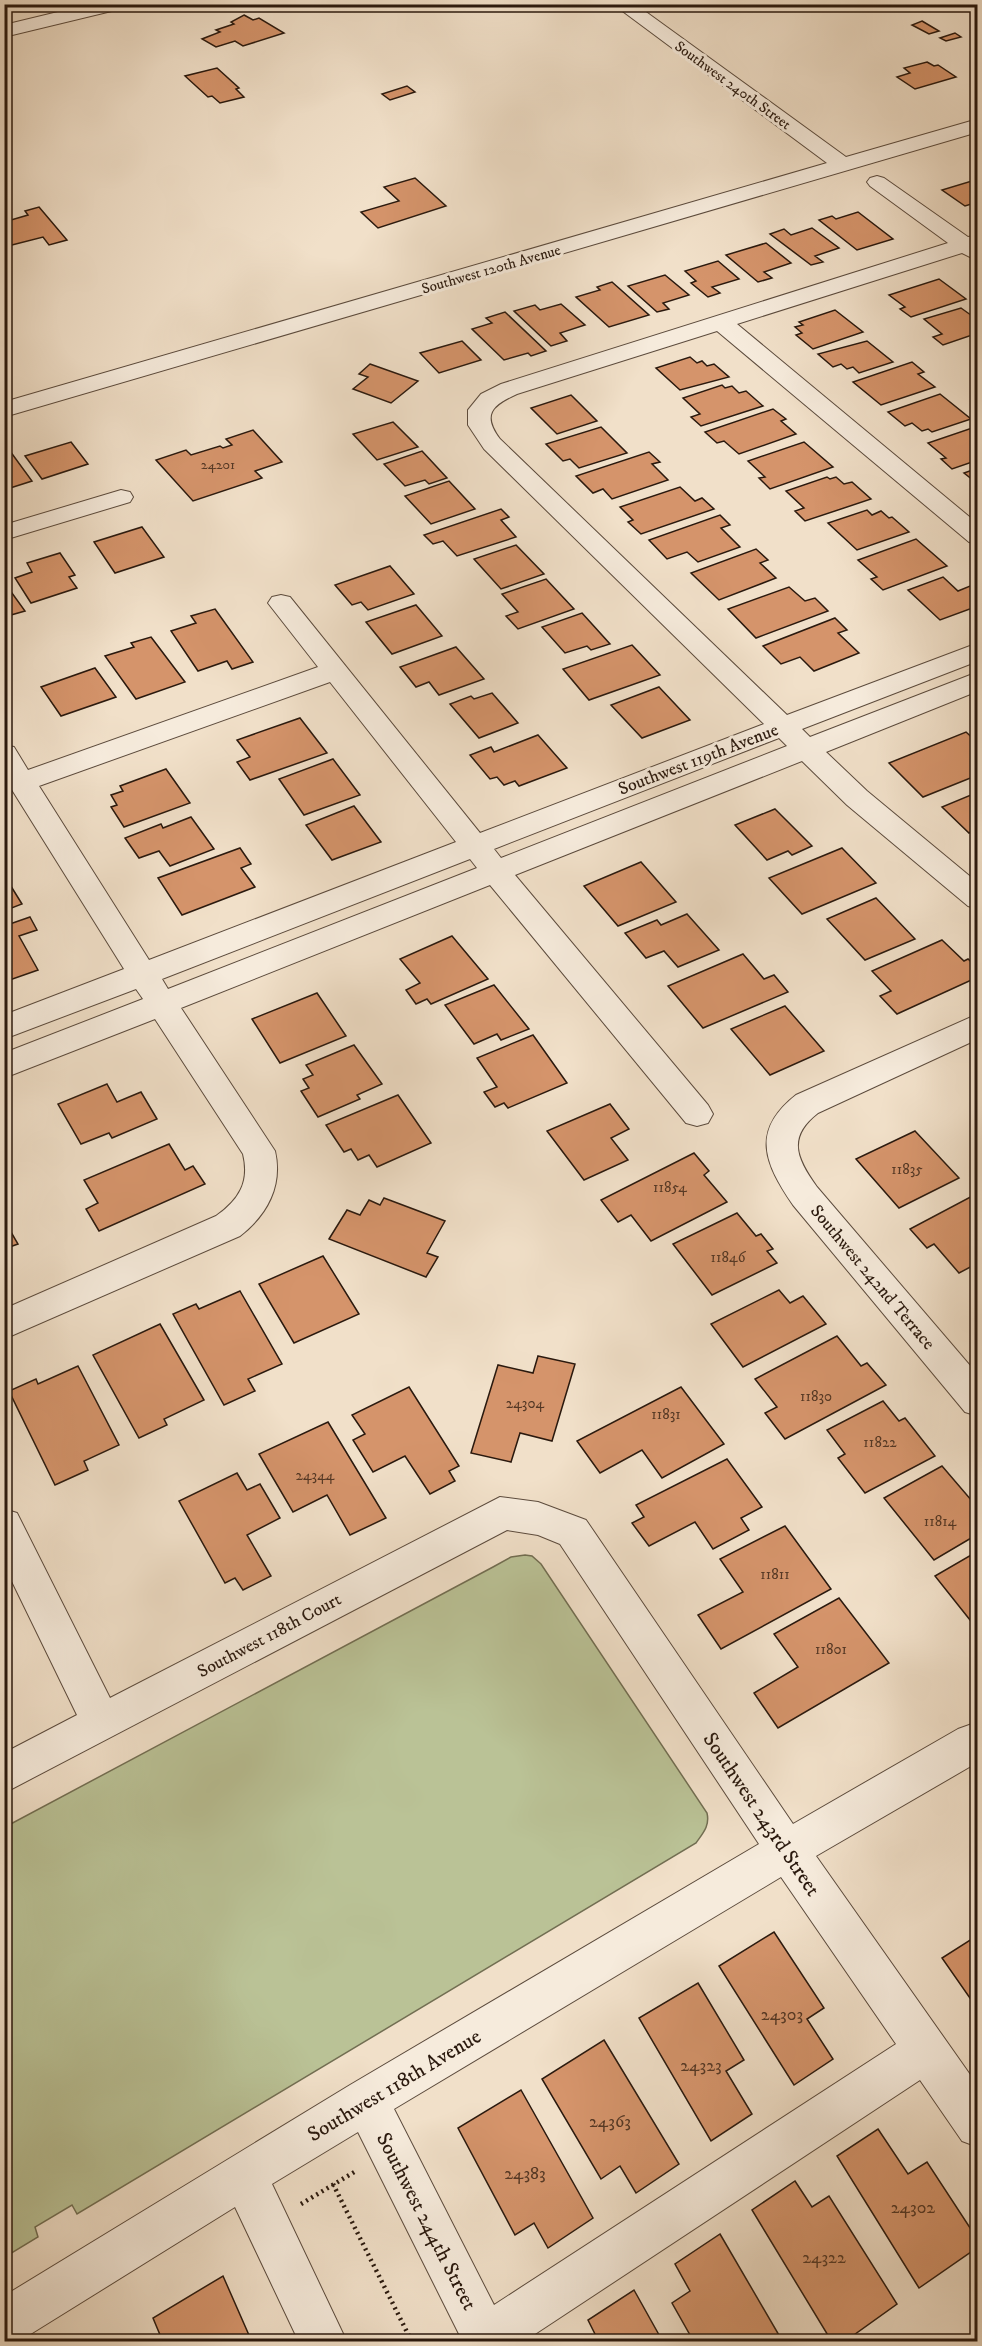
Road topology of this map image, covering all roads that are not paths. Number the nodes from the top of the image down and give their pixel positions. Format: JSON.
{"nodes":[{"id":1,"x":117,"y":4,"type":"edge"},
{"id":2,"x":622,"y":4,"type":"edge"},
{"id":3,"x":4,"y":31,"type":"edge"},
{"id":4,"x":978,"y":125,"type":"edge"},
{"id":5,"x":844,"y":165,"type":"junction"},
{"id":6,"x":877,"y":182,"type":"dead end"},
{"id":7,"x":973,"y":247,"type":"edge"},
{"id":8,"x":722,"y":322,"type":"junction"},
{"id":9,"x":4,"y":410,"type":"edge"},
{"id":10,"x":121,"y":497,"type":"dead end"},
{"id":11,"x":4,"y":533,"type":"edge"},
{"id":12,"x":978,"y":537,"type":"edge"},
{"id":13,"x":281,"y":603,"type":"dead end"},
{"id":14,"x":978,"y":651,"type":"edge"},
{"id":15,"x":335,"y":671,"type":"junction"},
{"id":16,"x":978,"y":681,"type":"edge"},
{"id":17,"x":783,"y":726,"type":"junction"},
{"id":18,"x":807,"y":749,"type":"junction"},
{"id":19,"x":4,"y":754,"type":"edge"},
{"id":20,"x":22,"y":782,"type":"junction"},
{"id":21,"x":475,"y":846,"type":"junction"},
{"id":22,"x":496,"y":872,"type":"junction"},
{"id":23,"x":978,"y":899,"type":"edge"},
{"id":24,"x":143,"y":975,"type":"junction"},
{"id":25,"x":161,"y":1004,"type":"junction"},
{"id":26,"x":978,"y":1025,"type":"edge"},
{"id":27,"x":4,"y":1028,"type":"edge"},
{"id":28,"x":4,"y":1066,"type":"edge"},
{"id":29,"x":698,"y":1114,"type":"dead end"},
{"id":30,"x":4,"y":1325,"type":"edge"},
{"id":31,"x":978,"y":1401,"type":"edge"},
{"id":32,"x":537,"y":1519,"type":"joint"},
{"id":33,"x":4,"y":1525,"type":"edge"},
{"id":34,"x":102,"y":1723,"type":"junction"},
{"id":35,"x":972,"y":1743,"type":"dead end"},
{"id":36,"x":4,"y":1774,"type":"edge"},
{"id":37,"x":786,"y":1850,"type":"junction"},
{"id":38,"x":926,"y":2050,"type":"junction"},
{"id":39,"x":366,"y":2101,"type":"junction"},
{"id":40,"x":978,"y":2125,"type":"edge"},
{"id":41,"x":244,"y":2176,"type":"junction"},
{"id":42,"x":4,"y":2323,"type":"edge"},
{"id":43,"x":487,"y":2340,"type":"edge"},
{"id":44,"x":324,"y":2342,"type":"edge"}],
"edges":[{"from":1,"to":3,"type":"street"},
{"from":2,"to":5,"type":"street","name":"Southwest 240th Street"},
{"from":4,"to":5,"type":"street","name":"Southwest 120th Avenue"},
{"from":5,"to":9,"type":"street","name":"Southwest 120th Avenue"},
{"from":6,"to":7,"type":"street"},
{"from":7,"to":8,"type":"street"},
{"from":8,"to":12,"type":"street"},
{"from":8,"to":17,"type":"street"},
{"from":10,"to":11,"type":"street"},
{"from":13,"to":15,"type":"street"},
{"from":14,"to":17,"type":"street","name":"Southwest 119th Avenue"},
{"from":15,"to":20,"type":"street"},
{"from":15,"to":21,"type":"street"},
{"from":16,"to":18,"type":"street"},
{"from":17,"to":18,"type":"street"},
{"from":17,"to":21,"type":"street","name":"Southwest 119th Avenue"},
{"from":18,"to":22,"type":"street"},
{"from":18,"to":23,"type":"street"},
{"from":19,"to":20,"type":"street"},
{"from":20,"to":24,"type":"street"},
{"from":21,"to":22,"type":"street"},
{"from":21,"to":24,"type":"street","name":"Southwest 119th Avenue"},
{"from":22,"to":25,"type":"street"},
{"from":22,"to":29,"type":"street"},
{"from":24,"to":25,"type":"street"},
{"from":24,"to":27,"type":"street","name":"Southwest 119th Avenue"},
{"from":25,"to":28,"type":"street"},
{"from":25,"to":30,"type":"street"},
{"from":26,"to":31,"type":"street","name":"Southwest 242nd Terrace"},
{"from":32,"to":34,"type":"street","name":"Southwest 118th Court"},
{"from":32,"to":37,"type":"street","name":"Southwest 243rd Street"},
{"from":33,"to":34,"type":"street"},
{"from":34,"to":36,"type":"street","name":"Southwest 118th Court"},
{"from":35,"to":37,"type":"street","name":"Southwest 118th Avenue"},
{"from":37,"to":38,"type":"street","name":"Southwest 243rd Street"},
{"from":37,"to":39,"type":"street","name":"Southwest 118th Avenue"},
{"from":38,"to":40,"type":"street","name":"Southwest 243rd Street"},
{"from":38,"to":43,"type":"street"},
{"from":39,"to":41,"type":"street","name":"Southwest 118th Avenue"},
{"from":39,"to":43,"type":"street","name":"Southwest 244th Street"},
{"from":41,"to":42,"type":"street","name":"Southwest 118th Avenue"},
{"from":41,"to":44,"type":"street"}]}
